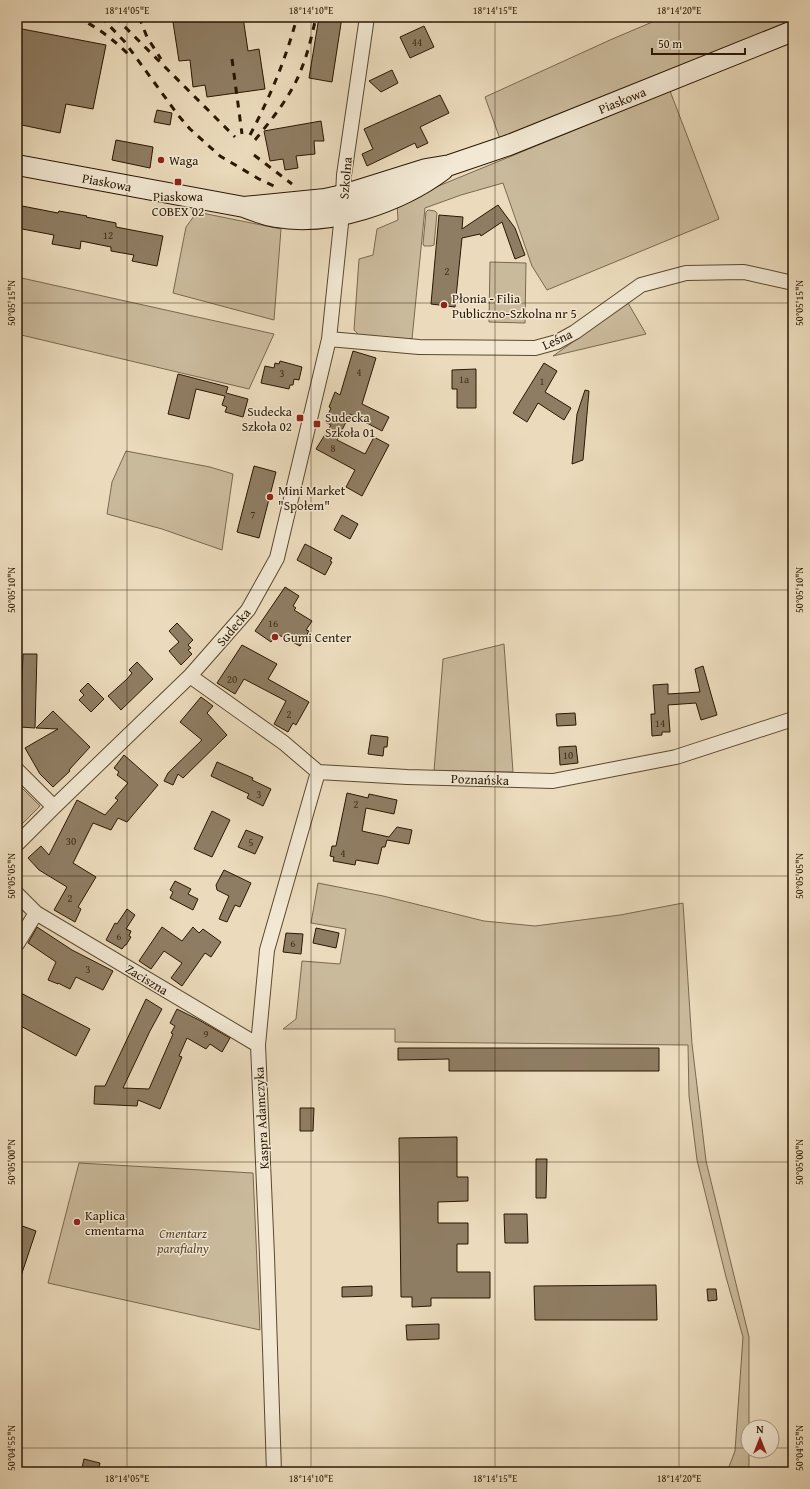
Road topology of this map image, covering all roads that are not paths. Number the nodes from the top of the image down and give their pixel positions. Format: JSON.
{"nodes":[{"id":1,"x":367,"y":17,"type":"edge"},
{"id":2,"x":793,"y":31,"type":"edge"},
{"id":3,"x":17,"y":165,"type":"edge"},
{"id":4,"x":342,"y":205,"type":"junction"},
{"id":5,"x":793,"y":283,"type":"edge"},
{"id":6,"x":329,"y":339,"type":"junction"},
{"id":7,"x":190,"y":676,"type":"junction"},
{"id":8,"x":793,"y":718,"type":"edge"},
{"id":9,"x":17,"y":770,"type":"edge"},
{"id":10,"x":318,"y":772,"type":"junction"},
{"id":11,"x":54,"y":807,"type":"junction"},
{"id":12,"x":17,"y":844,"type":"edge"},
{"id":13,"x":17,"y":894,"type":"edge"},
{"id":14,"x":36,"y":913,"type":"junction"},
{"id":15,"x":17,"y":944,"type":"edge"},
{"id":16,"x":258,"y":1045,"type":"junction"},
{"id":17,"x":274,"y":1472,"type":"edge"}],
"edges":[{"from":1,"to":4,"type":"street","name":"Szkolna"},
{"from":2,"to":4,"type":"main road","name":"Piaskowa"},
{"from":3,"to":4,"type":"main road","name":"Piaskowa"},
{"from":4,"to":6,"type":"street","name":"Szkolna"},
{"from":5,"to":6,"type":"street","name":"Leśna"},
{"from":6,"to":7,"type":"street","name":"Sudecka"},
{"from":7,"to":10,"type":"street"},
{"from":7,"to":11,"type":"street","name":"Sudecka"},
{"from":8,"to":10,"type":"street","name":"Poznańska"},
{"from":9,"to":11,"type":"street"},
{"from":10,"to":16,"type":"street","name":"Kaspra Adamczyka"},
{"from":11,"to":12,"type":"street","name":"Sudecka"},
{"from":13,"to":14,"type":"street","name":"Zaciszna"},
{"from":14,"to":15,"type":"street"},
{"from":14,"to":16,"type":"street","name":"Zaciszna"},
{"from":16,"to":17,"type":"street","name":"Kaspra Adamczyka"}]}
